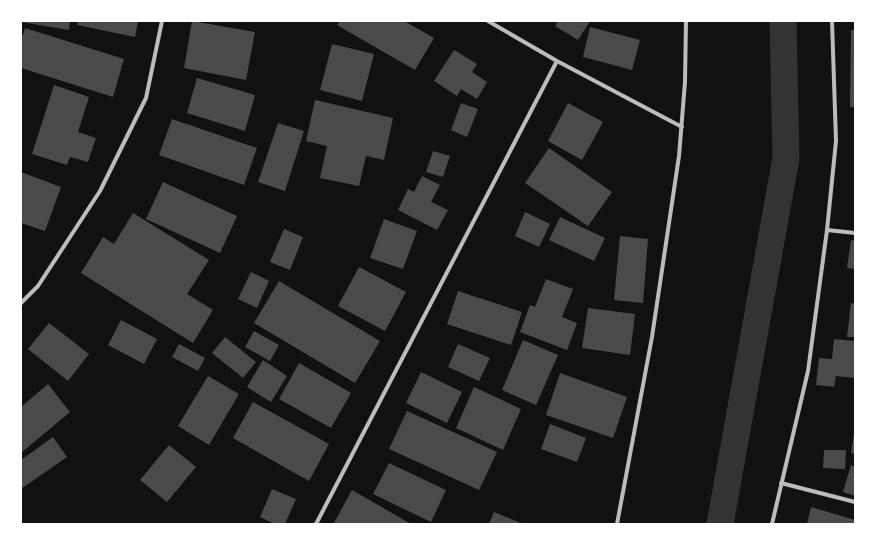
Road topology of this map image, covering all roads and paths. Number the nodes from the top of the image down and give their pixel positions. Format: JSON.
{"nodes":[{"id":1,"x":162,"y":21,"type":"edge"},
{"id":2,"x":488,"y":21,"type":"edge"},
{"id":3,"x":686,"y":21,"type":"edge"},
{"id":4,"x":832,"y":21,"type":"edge"},
{"id":5,"x":557,"y":61,"type":"junction"},
{"id":6,"x":682,"y":127,"type":"junction"},
{"id":7,"x":827,"y":230,"type":"junction"},
{"id":8,"x":855,"y":233,"type":"edge"},
{"id":9,"x":21,"y":304,"type":"edge"},
{"id":10,"x":781,"y":483,"type":"junction"},
{"id":11,"x":855,"y":502,"type":"edge"},
{"id":12,"x":316,"y":524,"type":"edge"},
{"id":13,"x":617,"y":524,"type":"edge"},
{"id":14,"x":772,"y":524,"type":"edge"}],
"edges":[{"from":1,"to":9,"type":"street"},
{"from":2,"to":5,"type":"street"},
{"from":3,"to":6,"type":"street"},
{"from":4,"to":7,"type":"street"},
{"from":5,"to":6,"type":"street"},
{"from":5,"to":12,"type":"street"},
{"from":6,"to":13,"type":"street"},
{"from":7,"to":8,"type":"street"},
{"from":7,"to":10,"type":"street"},
{"from":10,"to":11,"type":"street"},
{"from":10,"to":14,"type":"street"}]}
